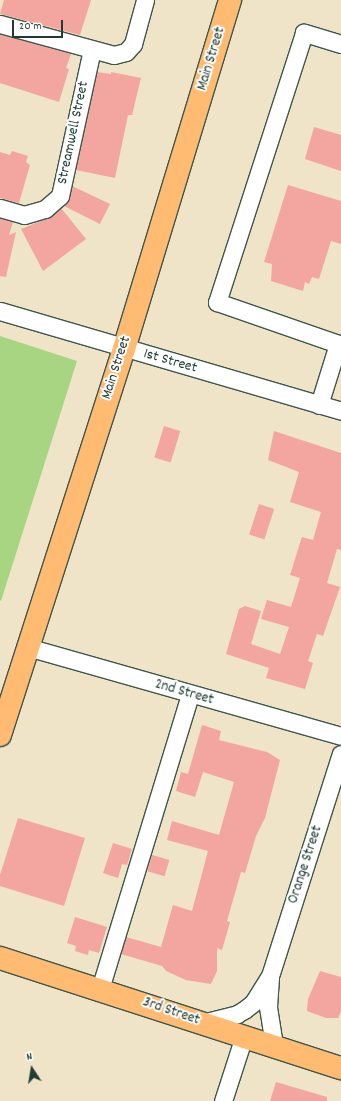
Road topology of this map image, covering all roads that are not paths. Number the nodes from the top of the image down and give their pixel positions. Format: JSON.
{"nodes":[{"id":1,"x":145,"y":0,"type":"edge"},
{"id":2,"x":230,"y":0,"type":"edge"},
{"id":3,"x":0,"y":24,"type":"edge"},
{"id":4,"x":341,"y":44,"type":"edge"},
{"id":5,"x":92,"y":49,"type":"junction"},
{"id":6,"x":0,"y":208,"type":"edge"},
{"id":7,"x":0,"y":311,"type":"edge"},
{"id":8,"x":340,"y":344,"type":"edge"},
{"id":9,"x":124,"y":349,"type":"junction"},
{"id":10,"x":319,"y":405,"type":"junction"},
{"id":11,"x":341,"y":411,"type":"edge"},
{"id":12,"x":27,"y":647,"type":"junction"},
{"id":13,"x":190,"y":695,"type":"junction"},
{"id":14,"x":0,"y":735,"type":"edge"},
{"id":15,"x":341,"y":736,"type":"edge"},
{"id":16,"x":341,"y":754,"type":"edge"},
{"id":17,"x":0,"y":958,"type":"edge"},
{"id":18,"x":270,"y":976,"type":"junction"},
{"id":19,"x":100,"y":989,"type":"junction"},
{"id":20,"x":202,"y":1023,"type":"junction"},
{"id":21,"x":244,"y":1036,"type":"junction"},
{"id":22,"x":274,"y":1046,"type":"junction"},
{"id":23,"x":341,"y":1068,"type":"edge"},
{"id":24,"x":223,"y":1101,"type":"edge"}],
"edges":[{"from":1,"to":5,"type":"street"},
{"from":2,"to":9,"type":"main road","name":"Main Street"},
{"from":3,"to":5,"type":"street"},
{"from":4,"to":8,"type":"street"},
{"from":5,"to":6,"type":"street","name":"Streamwell Street"},
{"from":7,"to":9,"type":"street","name":"1st Street"},
{"from":8,"to":10,"type":"street"},
{"from":9,"to":10,"type":"street","name":"1st Street"},
{"from":9,"to":12,"type":"main road","name":"Main Street"},
{"from":10,"to":11,"type":"street","name":"1st Street"},
{"from":12,"to":13,"type":"street","name":"2nd Street"},
{"from":12,"to":14,"type":"main road","name":"Main Street"},
{"from":13,"to":15,"type":"street","name":"2nd Street"},
{"from":13,"to":19,"type":"street"},
{"from":16,"to":18,"type":"street","name":"Orange Street"},
{"from":17,"to":19,"type":"main road","name":"3rd Street"},
{"from":18,"to":20,"type":"street","name":"Orange Street"},
{"from":18,"to":22,"type":"street","name":"Orange Street"},
{"from":19,"to":20,"type":"main road","name":"3rd Street"},
{"from":20,"to":21,"type":"main road","name":"3rd Street"},
{"from":21,"to":22,"type":"main road","name":"3rd Street"},
{"from":21,"to":24,"type":"street"},
{"from":22,"to":23,"type":"main road","name":"3rd Street"}]}
